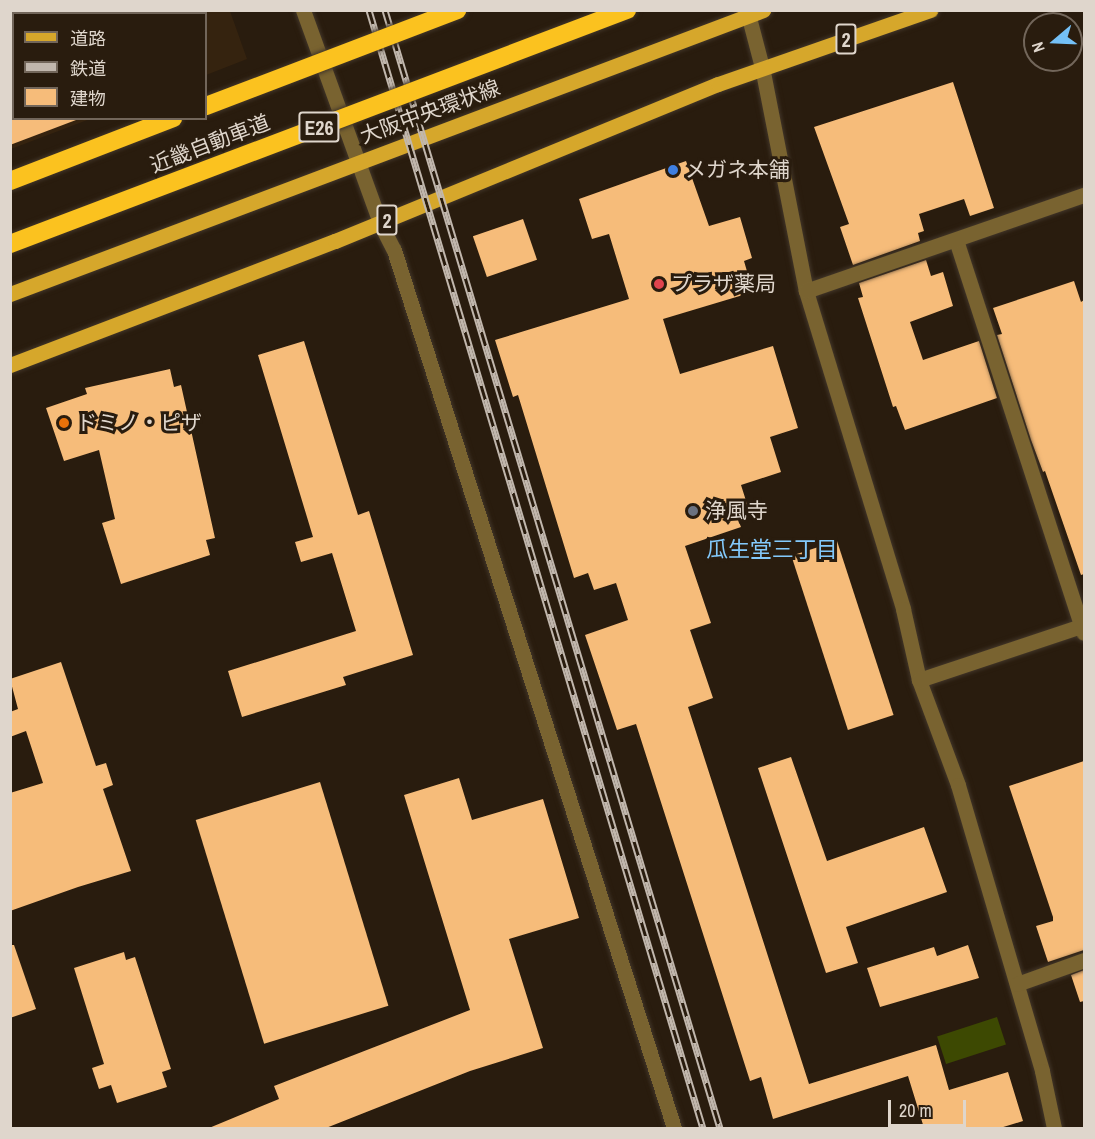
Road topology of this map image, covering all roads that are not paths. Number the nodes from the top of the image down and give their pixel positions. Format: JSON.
{"nodes":[{"id":1,"x":303,"y":10,"type":"edge"},
{"id":2,"x":457,"y":10,"type":"edge"},
{"id":3,"x":627,"y":10,"type":"edge"},
{"id":4,"x":763,"y":10,"type":"edge"},
{"id":5,"x":930,"y":10,"type":"edge"},
{"id":6,"x":748,"y":13,"type":"edge"},
{"id":7,"x":762,"y":67,"type":"junction"},
{"id":8,"x":207,"y":106,"type":"edge"},
{"id":9,"x":168,"y":120,"type":"edge"},
{"id":10,"x":358,"y":161,"type":"junction"},
{"id":11,"x":10,"y":180,"type":"edge"},
{"id":12,"x":1084,"y":195,"type":"edge"},
{"id":13,"x":380,"y":223,"type":"junction"},
{"id":14,"x":956,"y":240,"type":"junction"},
{"id":15,"x":10,"y":244,"type":"edge"},
{"id":16,"x":806,"y":291,"type":"junction"},
{"id":17,"x":10,"y":294,"type":"edge"},
{"id":18,"x":10,"y":365,"type":"edge"},
{"id":19,"x":1084,"y":628,"type":"edge"},
{"id":20,"x":919,"y":680,"type":"junction"},
{"id":21,"x":1084,"y":960,"type":"edge"},
{"id":22,"x":1017,"y":984,"type":"junction"},
{"id":23,"x":674,"y":1128,"type":"edge"},
{"id":24,"x":1054,"y":1128,"type":"edge"}],
"edges":[{"from":1,"to":10,"type":"street"},
{"from":2,"to":8,"type":"highway","name":"近畿自動車道","bridge":true},
{"from":3,"to":15,"type":"highway","name":"近畿自動車道","number":"E26","bridge":true},
{"from":4,"to":6,"type":"main road","name":"大阪中央環状線"},
{"from":5,"to":7,"type":"main road","number":"2"},
{"from":6,"to":7,"type":"street"},
{"from":6,"to":10,"type":"main road","name":"大阪中央環状線"},
{"from":7,"to":13,"type":"main road","number":"2"},
{"from":7,"to":16,"type":"street"},
{"from":9,"to":11,"type":"highway","name":"近畿自動車道"},
{"from":10,"to":13,"type":"street"},
{"from":10,"to":17,"type":"main road","name":"大阪中央環状線"},
{"from":12,"to":14,"type":"street"},
{"from":13,"to":18,"type":"main road","number":"2"},
{"from":13,"to":23,"type":"street"},
{"from":14,"to":16,"type":"street"},
{"from":14,"to":19,"type":"street"},
{"from":16,"to":20,"type":"street"},
{"from":19,"to":20,"type":"street"},
{"from":20,"to":22,"type":"street"},
{"from":21,"to":22,"type":"street"},
{"from":22,"to":24,"type":"street"}]}
